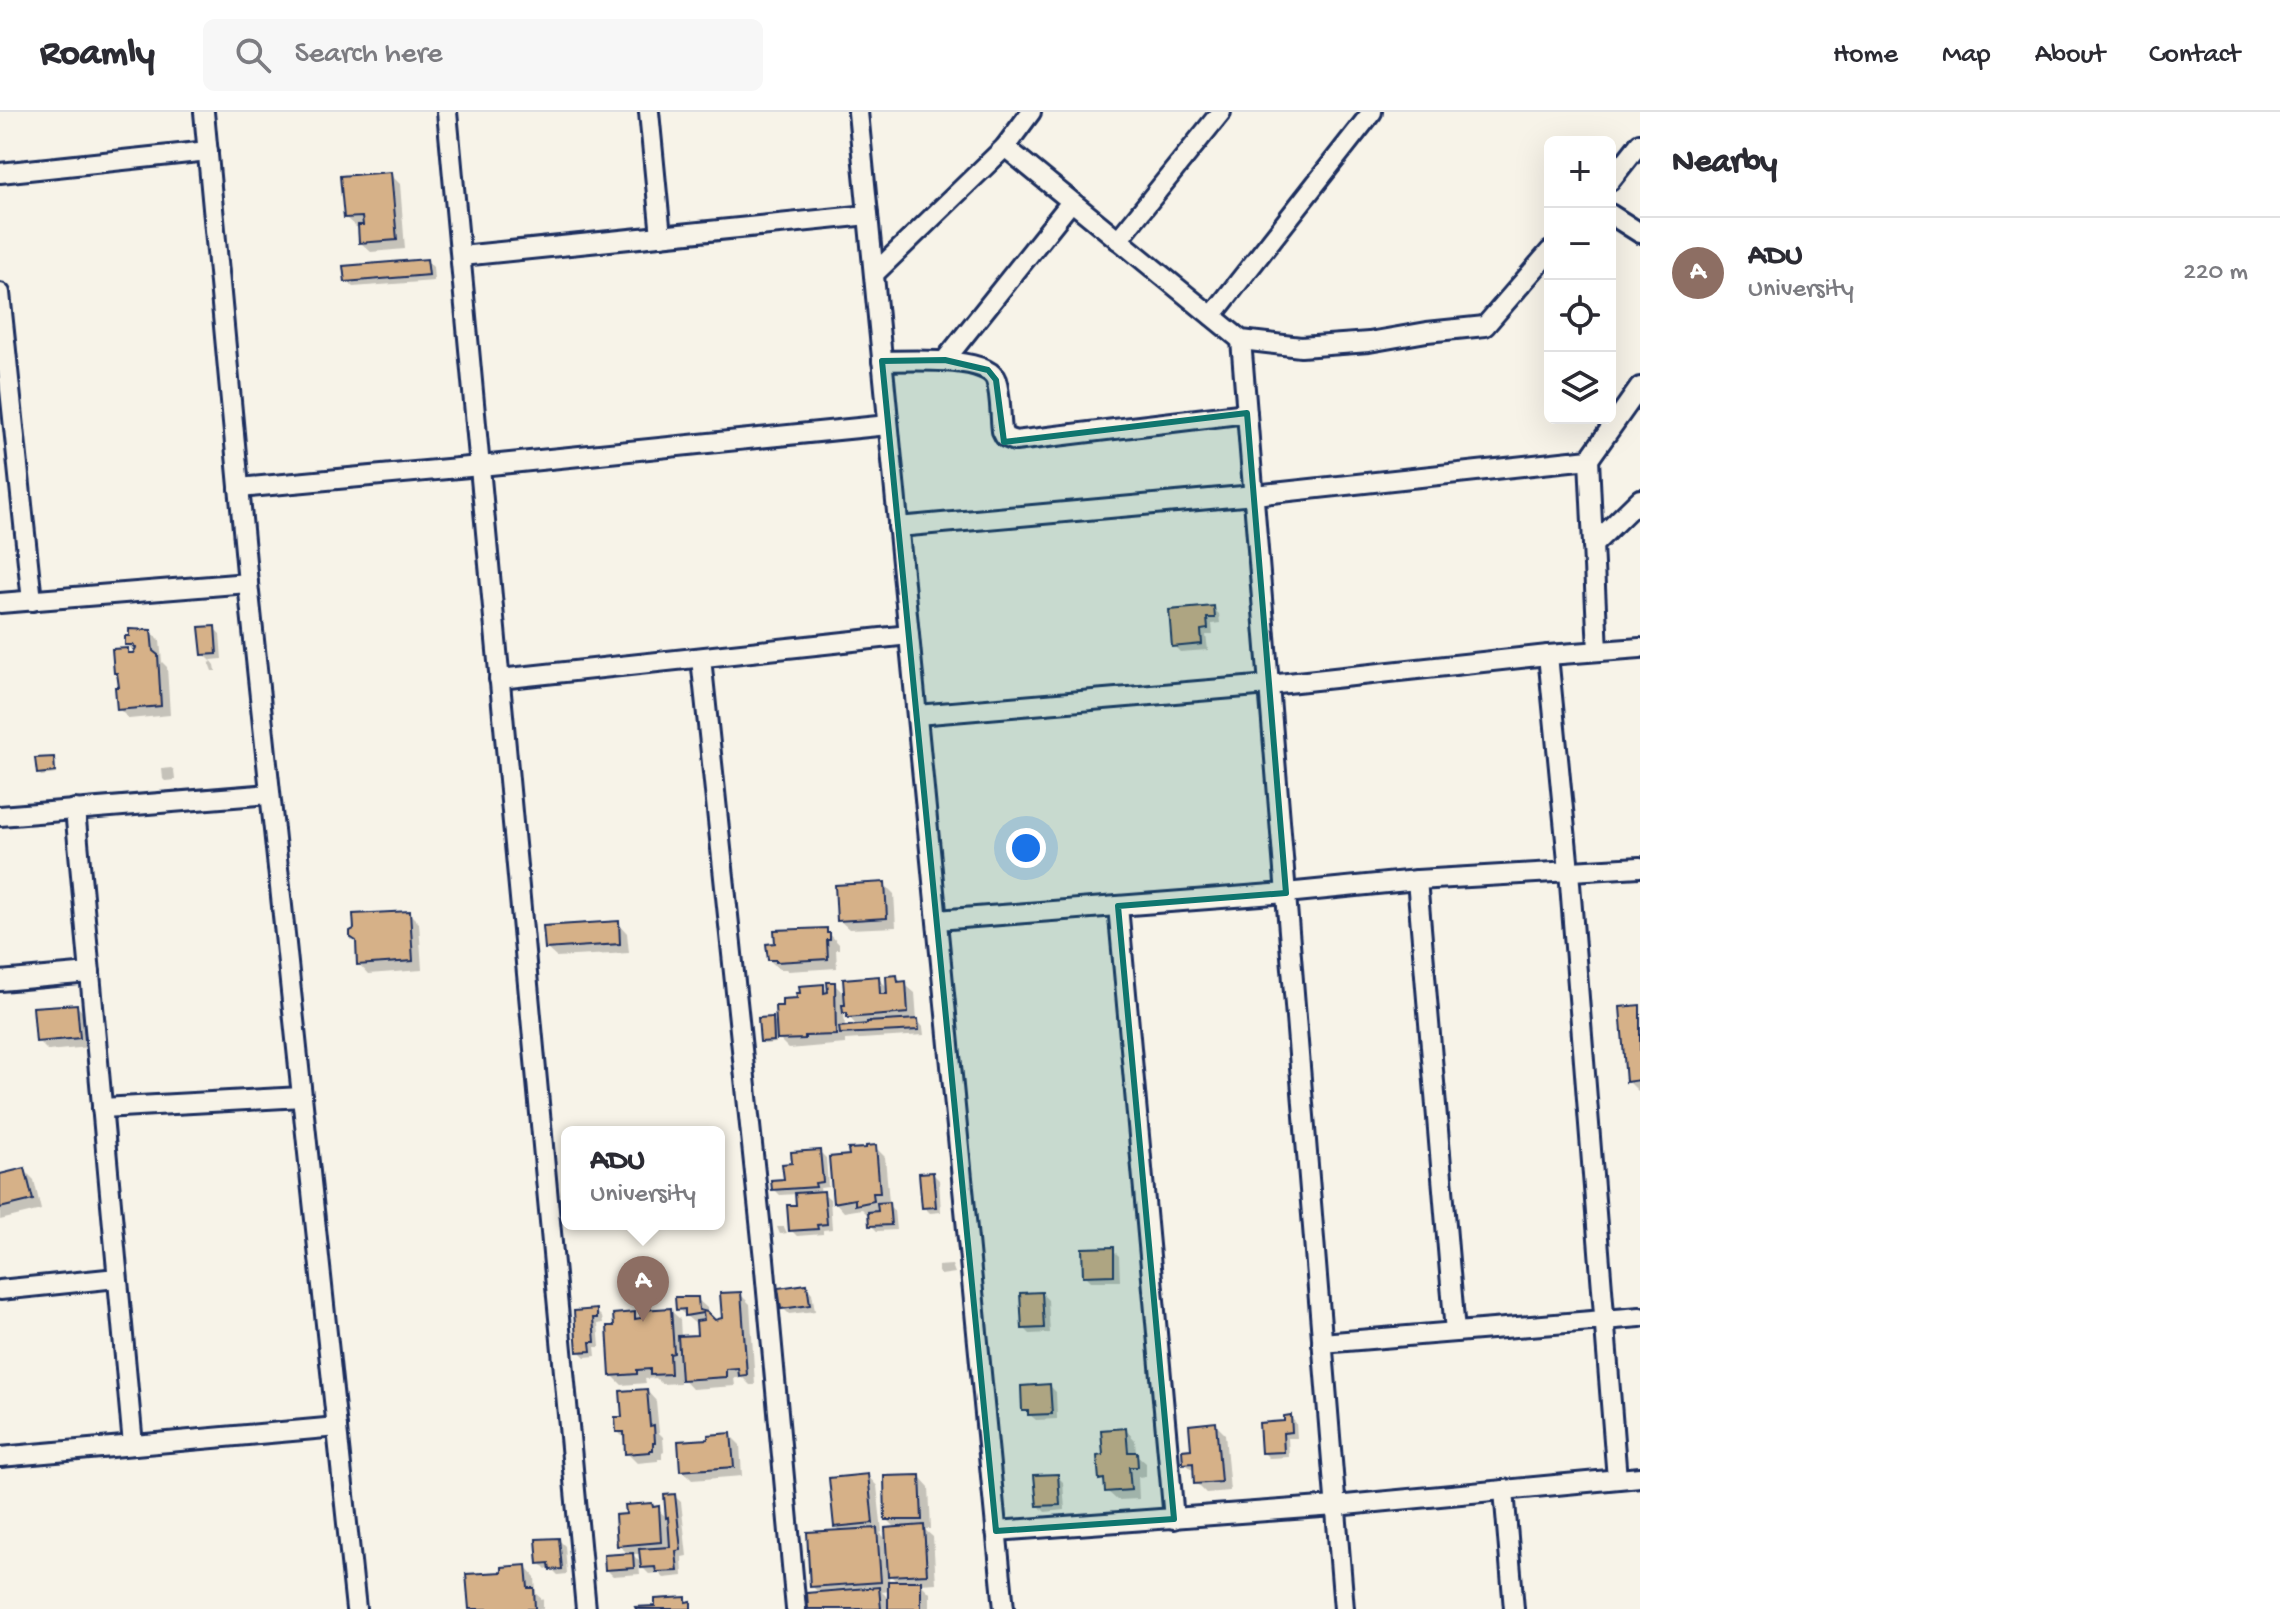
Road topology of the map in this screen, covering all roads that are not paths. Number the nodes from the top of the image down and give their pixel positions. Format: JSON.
{"nodes":[{"id":1,"x":204,"y":112,"type":"edge"},
{"id":2,"x":447,"y":112,"type":"edge"},
{"id":3,"x":649,"y":112,"type":"edge"},
{"id":4,"x":858,"y":112,"type":"edge"},
{"id":5,"x":1031,"y":112,"type":"edge"},
{"id":6,"x":1221,"y":112,"type":"edge"},
{"id":7,"x":1372,"y":112,"type":"edge"},
{"id":8,"x":1640,"y":143,"type":"edge"},
{"id":9,"x":1005,"y":147,"type":"junction"},
{"id":10,"x":208,"y":151,"type":"junction"},
{"id":11,"x":0,"y":173,"type":"edge"},
{"id":12,"x":1616,"y":173,"type":"edge"},
{"id":13,"x":1071,"y":202,"type":"junction"},
{"id":14,"x":868,"y":215,"type":"junction"},
{"id":15,"x":1616,"y":218,"type":"edge"},
{"id":16,"x":1640,"y":233,"type":"edge"},
{"id":17,"x":661,"y":236,"type":"junction"},
{"id":18,"x":1118,"y":240,"type":"junction"},
{"id":19,"x":461,"y":256,"type":"junction"},
{"id":20,"x":1544,"y":258,"type":"edge"},
{"id":21,"x":874,"y":274,"type":"junction"},
{"id":22,"x":0,"y":293,"type":"edge"},
{"id":23,"x":1212,"y":316,"type":"junction"},
{"id":24,"x":1241,"y":340,"type":"junction"},
{"id":25,"x":945,"y":360,"type":"junction"},
{"id":26,"x":882,"y":361,"type":"junction"},
{"id":27,"x":1640,"y":387,"type":"edge"},
{"id":28,"x":1247,"y":413,"type":"junction"},
{"id":29,"x":888,"y":425,"type":"junction"},
{"id":30,"x":1589,"y":459,"type":"junction"},
{"id":31,"x":480,"y":466,"type":"junction"},
{"id":32,"x":239,"y":488,"type":"junction"},
{"id":33,"x":1254,"y":495,"type":"junction"},
{"id":34,"x":1640,"y":499,"type":"edge"},
{"id":35,"x":898,"y":527,"type":"junction"},
{"id":36,"x":1593,"y":545,"type":"junction"},
{"id":37,"x":248,"y":583,"type":"junction"},
{"id":38,"x":32,"y":601,"type":"junction"},
{"id":39,"x":0,"y":603,"type":"edge"},
{"id":40,"x":909,"y":635,"type":"junction"},
{"id":41,"x":1640,"y":648,"type":"edge"},
{"id":42,"x":1598,"y":651,"type":"junction"},
{"id":43,"x":1548,"y":655,"type":"junction"},
{"id":44,"x":701,"y":658,"type":"junction"},
{"id":45,"x":499,"y":679,"type":"junction"},
{"id":46,"x":1269,"y":685,"type":"junction"},
{"id":47,"x":917,"y":715,"type":"junction"},
{"id":48,"x":270,"y":794,"type":"junction"},
{"id":49,"x":75,"y":809,"type":"junction"},
{"id":50,"x":0,"y":816,"type":"edge"},
{"id":51,"x":1640,"y":867,"type":"edge"},
{"id":52,"x":1569,"y":871,"type":"junction"},
{"id":53,"x":1417,"y":880,"type":"junction"},
{"id":54,"x":1286,"y":893,"type":"junction"},
{"id":55,"x":1118,"y":906,"type":"junction"},
{"id":56,"x":937,"y":920,"type":"junction"},
{"id":57,"x":90,"y":973,"type":"junction"},
{"id":58,"x":0,"y":981,"type":"edge"},
{"id":59,"x":302,"y":1097,"type":"junction"},
{"id":60,"x":102,"y":1108,"type":"junction"},
{"id":61,"x":117,"y":1278,"type":"junction"},
{"id":62,"x":0,"y":1290,"type":"edge"},
{"id":63,"x":1640,"y":1317,"type":"edge"},
{"id":64,"x":1605,"y":1320,"type":"junction"},
{"id":65,"x":1455,"y":1332,"type":"junction"},
{"id":66,"x":1322,"y":1343,"type":"junction"},
{"id":67,"x":337,"y":1427,"type":"junction"},
{"id":68,"x":133,"y":1445,"type":"junction"},
{"id":69,"x":0,"y":1457,"type":"edge"},
{"id":70,"x":1640,"y":1477,"type":"edge"},
{"id":71,"x":1617,"y":1479,"type":"junction"},
{"id":72,"x":1504,"y":1490,"type":"junction"},
{"id":73,"x":1335,"y":1506,"type":"junction"},
{"id":74,"x":1174,"y":1519,"type":"junction"},
{"id":75,"x":996,"y":1531,"type":"junction"},
{"id":76,"x":356,"y":1609,"type":"edge"},
{"id":77,"x":586,"y":1609,"type":"edge"},
{"id":78,"x":796,"y":1609,"type":"edge"},
{"id":79,"x":1004,"y":1609,"type":"edge"},
{"id":80,"x":1344,"y":1609,"type":"edge"},
{"id":81,"x":1514,"y":1609,"type":"edge"}],
"edges":[{"from":1,"to":10,"type":"street"},
{"from":2,"to":19,"type":"street"},
{"from":3,"to":17,"type":"street"},
{"from":4,"to":14,"type":"street"},
{"from":5,"to":9,"type":"street"},
{"from":6,"to":18,"type":"street"},
{"from":7,"to":23,"type":"street"},
{"from":8,"to":12,"type":"street"},
{"from":9,"to":13,"type":"street"},
{"from":9,"to":21,"type":"street"},
{"from":10,"to":11,"type":"street"},
{"from":10,"to":32,"type":"street"},
{"from":13,"to":18,"type":"street"},
{"from":13,"to":25,"type":"street"},
{"from":14,"to":17,"type":"street"},
{"from":14,"to":21,"type":"street"},
{"from":15,"to":16,"type":"street"},
{"from":17,"to":19,"type":"street"},
{"from":18,"to":23,"type":"street"},
{"from":19,"to":31,"type":"street"},
{"from":20,"to":24,"type":"street"},
{"from":21,"to":26,"type":"street"},
{"from":22,"to":38,"type":"street"},
{"from":23,"to":24,"type":"street"},
{"from":24,"to":28,"type":"street"},
{"from":25,"to":26,"type":"street"},
{"from":25,"to":28,"type":"street"},
{"from":26,"to":29,"type":"street"},
{"from":27,"to":30,"type":"street"},
{"from":28,"to":33,"type":"street"},
{"from":29,"to":31,"type":"street"},
{"from":29,"to":35,"type":"street"},
{"from":30,"to":33,"type":"street"},
{"from":30,"to":36,"type":"street"},
{"from":31,"to":32,"type":"street"},
{"from":31,"to":45,"type":"street"},
{"from":32,"to":37,"type":"street"},
{"from":33,"to":35,"type":"street"},
{"from":33,"to":46,"type":"street"},
{"from":34,"to":36,"type":"street"},
{"from":35,"to":40,"type":"street"},
{"from":36,"to":42,"type":"street"},
{"from":37,"to":38,"type":"street"},
{"from":37,"to":48,"type":"street"},
{"from":38,"to":39,"type":"street"},
{"from":40,"to":44,"type":"street"},
{"from":40,"to":47,"type":"street"},
{"from":41,"to":42,"type":"street"},
{"from":42,"to":43,"type":"street"},
{"from":43,"to":46,"type":"street"},
{"from":43,"to":52,"type":"street"},
{"from":44,"to":45,"type":"street"},
{"from":44,"to":78,"type":"street"},
{"from":45,"to":77,"type":"street"},
{"from":46,"to":47,"type":"street"},
{"from":46,"to":54,"type":"street"},
{"from":47,"to":56,"type":"street"},
{"from":48,"to":49,"type":"street"},
{"from":48,"to":59,"type":"street"},
{"from":49,"to":50,"type":"street"},
{"from":49,"to":57,"type":"street"},
{"from":51,"to":52,"type":"street"},
{"from":52,"to":53,"type":"street"},
{"from":52,"to":64,"type":"street"},
{"from":53,"to":54,"type":"street"},
{"from":53,"to":65,"type":"street"},
{"from":54,"to":55,"type":"street"},
{"from":54,"to":66,"type":"street"},
{"from":55,"to":56,"type":"street"},
{"from":55,"to":74,"type":"street"},
{"from":56,"to":75,"type":"street"},
{"from":57,"to":58,"type":"street"},
{"from":57,"to":60,"type":"street"},
{"from":59,"to":60,"type":"street"},
{"from":59,"to":67,"type":"street"},
{"from":60,"to":61,"type":"street"},
{"from":61,"to":62,"type":"street"},
{"from":61,"to":68,"type":"street"},
{"from":63,"to":64,"type":"street"},
{"from":64,"to":65,"type":"street"},
{"from":64,"to":71,"type":"street"},
{"from":65,"to":66,"type":"street"},
{"from":66,"to":73,"type":"street"},
{"from":67,"to":68,"type":"street"},
{"from":67,"to":76,"type":"street"},
{"from":68,"to":69,"type":"street"},
{"from":70,"to":71,"type":"street"},
{"from":71,"to":72,"type":"street"},
{"from":72,"to":73,"type":"street"},
{"from":72,"to":81,"type":"street"},
{"from":73,"to":74,"type":"street"},
{"from":73,"to":80,"type":"street"},
{"from":74,"to":75,"type":"street"},
{"from":75,"to":79,"type":"street"}]}
